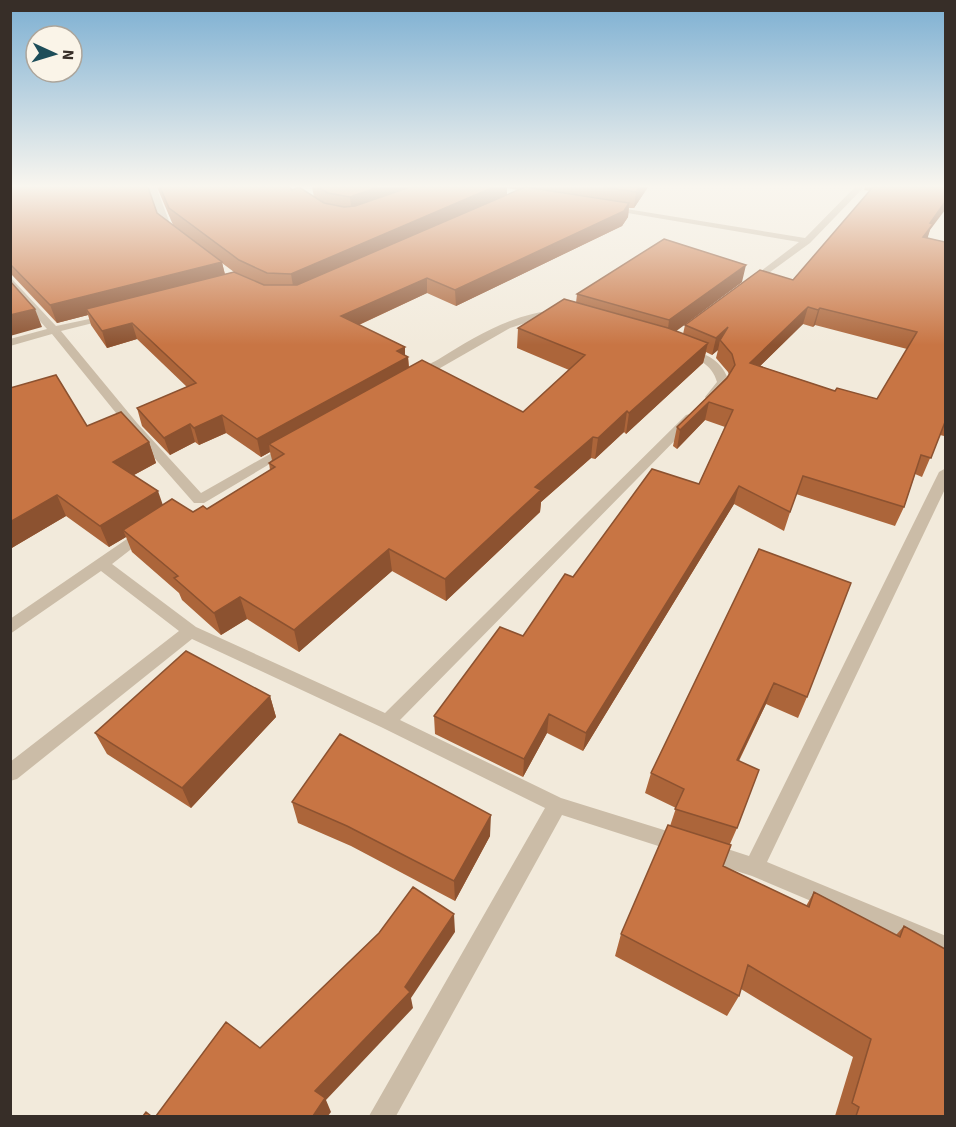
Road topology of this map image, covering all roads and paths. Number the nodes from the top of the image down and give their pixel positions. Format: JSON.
{"nodes":[{"id":1,"x":798,"y":240,"type":"edge"},
{"id":2,"x":807,"y":241,"type":"joint"},
{"id":3,"x":10,"y":280,"type":"edge"},
{"id":4,"x":743,"y":289,"type":"edge"},
{"id":5,"x":123,"y":312,"type":"edge"},
{"id":6,"x":569,"y":314,"type":"edge"},
{"id":7,"x":54,"y":330,"type":"junction"},
{"id":8,"x":10,"y":343,"type":"edge"},
{"id":9,"x":669,"y":344,"type":"edge"},
{"id":10,"x":406,"y":383,"type":"edge"},
{"id":11,"x":303,"y":442,"type":"edge"},
{"id":12,"x":945,"y":472,"type":"edge"},
{"id":13,"x":159,"y":524,"type":"edge"},
{"id":14,"x":100,"y":563,"type":"junction"},
{"id":15,"x":10,"y":628,"type":"edge"},
{"id":16,"x":190,"y":630,"type":"junction"},
{"id":17,"x":387,"y":722,"type":"junction"},
{"id":18,"x":10,"y":773,"type":"edge"},
{"id":19,"x":557,"y":805,"type":"junction"},
{"id":20,"x":754,"y":867,"type":"junction"},
{"id":21,"x":945,"y":947,"type":"edge"},
{"id":22,"x":382,"y":1116,"type":"edge"}],
"edges":[{"from":1,"to":2,"type":"street"},
{"from":2,"to":4,"type":"street"},
{"from":3,"to":7,"type":"street"},
{"from":5,"to":7,"type":"street"},
{"from":6,"to":10,"type":"street"},
{"from":7,"to":8,"type":"street"},
{"from":7,"to":11,"type":"street"},
{"from":9,"to":17,"type":"street"},
{"from":12,"to":20,"type":"street"},
{"from":13,"to":14,"type":"street"},
{"from":14,"to":15,"type":"street"},
{"from":14,"to":16,"type":"street"},
{"from":16,"to":17,"type":"street"},
{"from":16,"to":18,"type":"street"},
{"from":17,"to":19,"type":"street"},
{"from":19,"to":20,"type":"street"},
{"from":19,"to":22,"type":"street"},
{"from":20,"to":21,"type":"street"}]}
